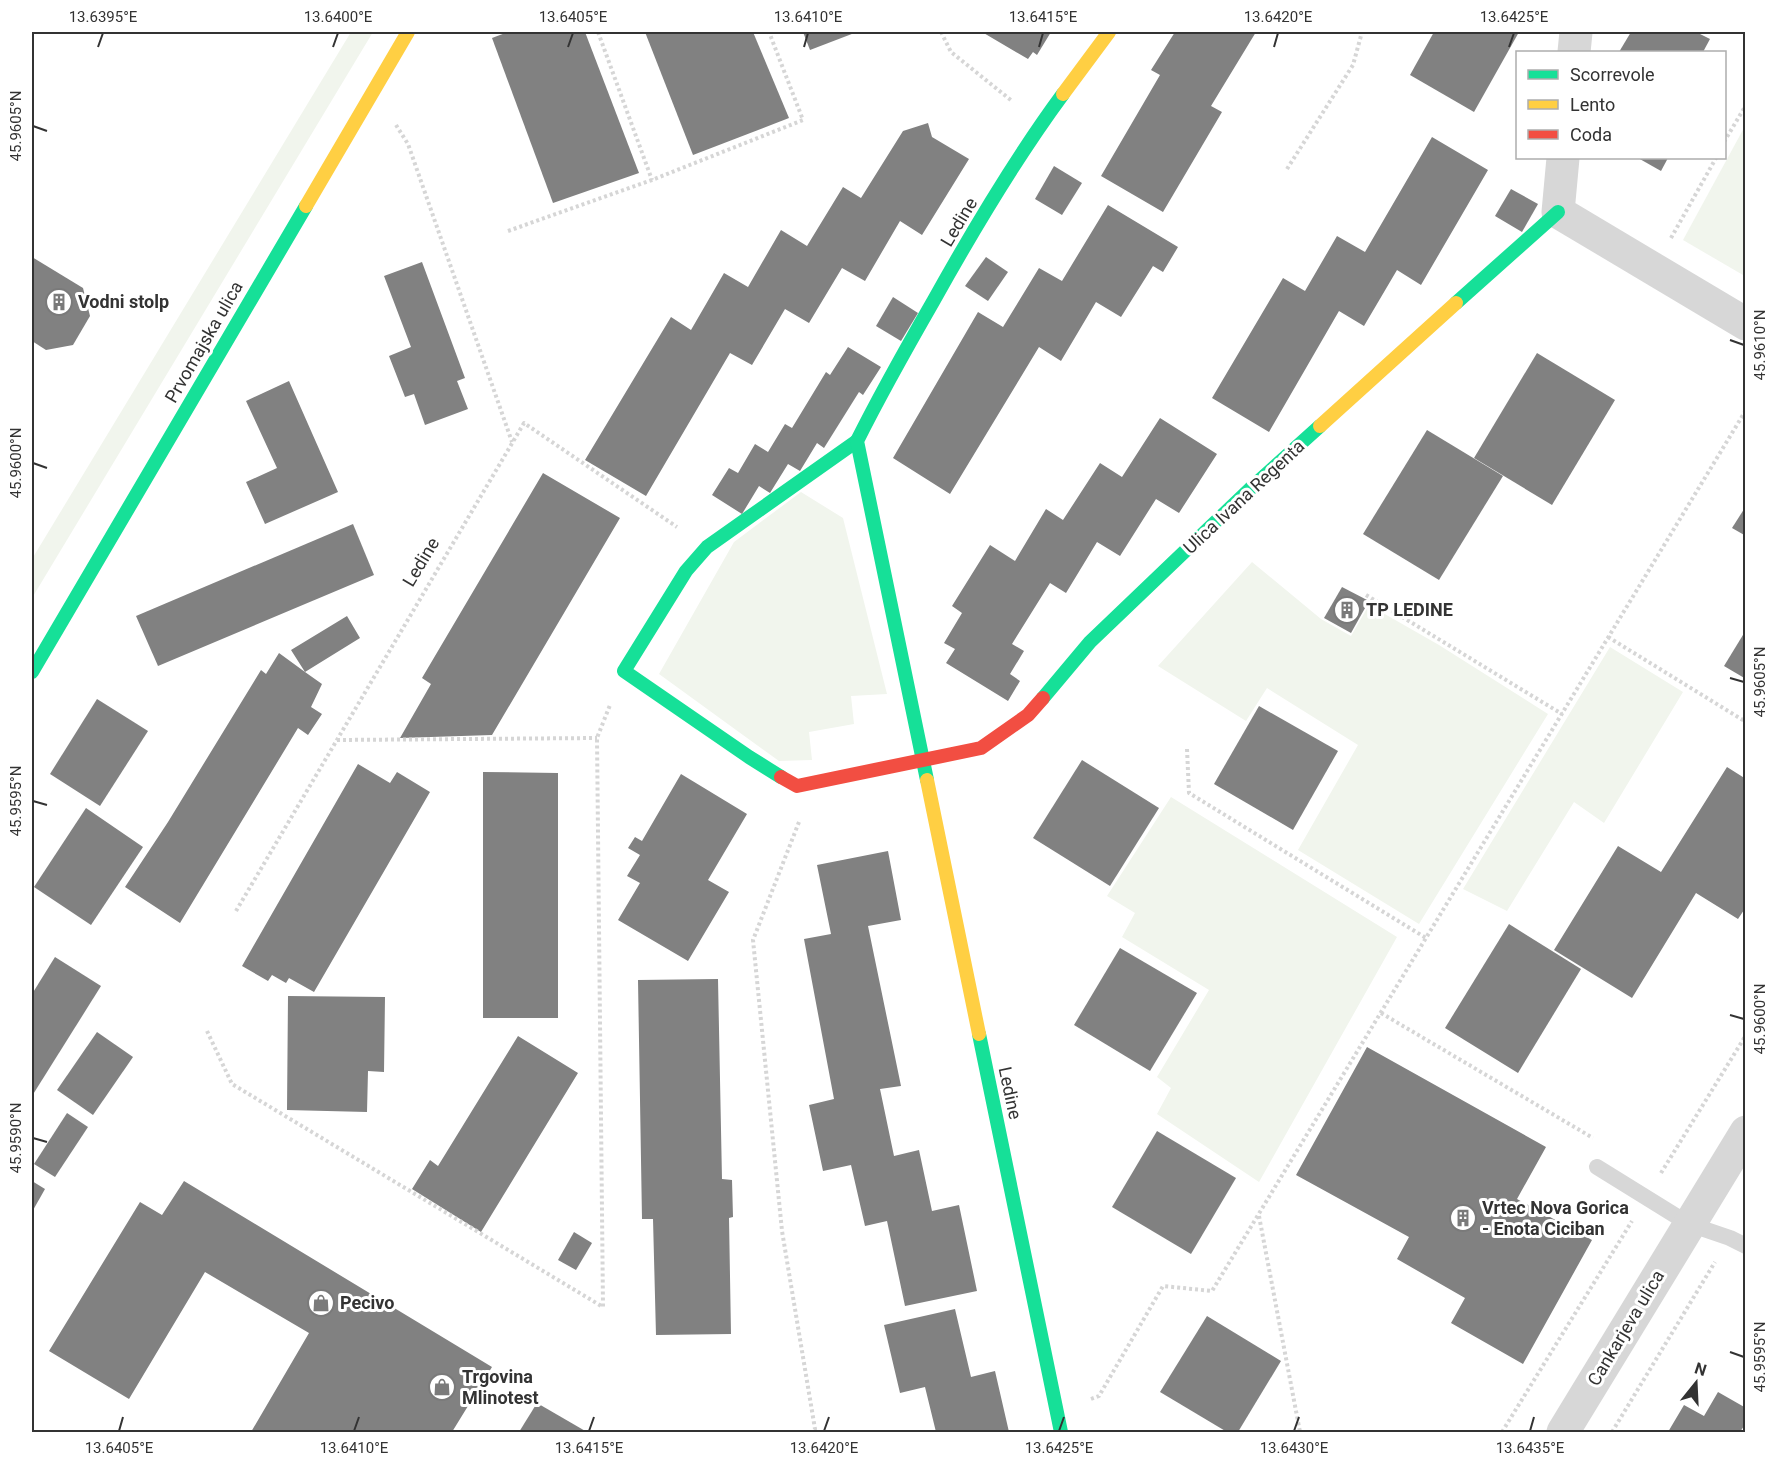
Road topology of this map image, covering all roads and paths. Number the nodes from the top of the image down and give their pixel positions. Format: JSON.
{"nodes":[{"id":1,"x":408,"y":32,"type":"edge"},
{"id":2,"x":598,"y":32,"type":"edge"},
{"id":3,"x":769,"y":32,"type":"edge"},
{"id":4,"x":941,"y":32,"type":"edge"},
{"id":5,"x":1109,"y":32,"type":"edge"},
{"id":6,"x":1362,"y":32,"type":"edge"},
{"id":7,"x":1576,"y":32,"type":"edge"},
{"id":8,"x":1574,"y":51,"type":"edge"},
{"id":9,"x":1746,"y":105,"type":"edge"},
{"id":10,"x":393,"y":121,"type":"dead end"},
{"id":11,"x":1040,"y":125,"type":"junction"},
{"id":12,"x":1726,"y":140,"type":"edge"},
{"id":13,"x":1563,"y":159,"type":"edge"},
{"id":14,"x":1715,"y":159,"type":"edge"},
{"id":15,"x":1287,"y":169,"type":"dead end"},
{"id":16,"x":652,"y":180,"type":"junction"},
{"id":17,"x":1558,"y":212,"type":"junction"},
{"id":18,"x":508,"y":231,"type":"dead end"},
{"id":19,"x":1654,"y":269,"type":"junction"},
{"id":20,"x":1746,"y":324,"type":"edge"},
{"id":21,"x":1746,"y":410,"type":"edge"},
{"id":22,"x":857,"y":441,"type":"junction"},
{"id":23,"x":512,"y":443,"type":"junction"},
{"id":24,"x":708,"y":547,"type":"junction"},
{"id":25,"x":1366,"y":595,"type":"dead end"},
{"id":26,"x":1608,"y":637,"type":"junction"},
{"id":27,"x":624,"y":671,"type":"junction"},
{"id":28,"x":32,"y":672,"type":"edge"},
{"id":29,"x":1562,"y":714,"type":"junction"},
{"id":30,"x":1746,"y":722,"type":"edge"},
{"id":31,"x":597,"y":738,"type":"junction"},
{"id":32,"x":337,"y":740,"type":"junction"},
{"id":33,"x":1187,"y":750,"type":"dead end"},
{"id":34,"x":924,"y":760,"type":"junction"},
{"id":35,"x":814,"y":783,"type":"junction"},
{"id":36,"x":236,"y":911,"type":"dead end"},
{"id":37,"x":1426,"y":938,"type":"junction"},
{"id":38,"x":1381,"y":1013,"type":"junction"},
{"id":39,"x":207,"y":1031,"type":"dead end"},
{"id":40,"x":1746,"y":1035,"type":"edge"},
{"id":41,"x":1746,"y":1132,"type":"edge"},
{"id":42,"x":1599,"y":1142,"type":"dead end"},
{"id":43,"x":1598,"y":1167,"type":"dead end"},
{"id":44,"x":1646,"y":1197,"type":"junction"},
{"id":45,"x":1258,"y":1215,"type":"junction"},
{"id":46,"x":1689,"y":1224,"type":"junction"},
{"id":47,"x":1730,"y":1238,"type":"junction"},
{"id":48,"x":1746,"y":1246,"type":"edge"},
{"id":49,"x":1057,"y":1411,"type":"junction"},
{"id":50,"x":813,"y":1432,"type":"edge"},
{"id":51,"x":1061,"y":1432,"type":"edge"},
{"id":52,"x":1300,"y":1432,"type":"edge"},
{"id":53,"x":1502,"y":1432,"type":"edge"},
{"id":54,"x":1563,"y":1432,"type":"edge"},
{"id":55,"x":1612,"y":1432,"type":"edge"}],
"edges":[{"from":1,"to":28,"type":"street","name":"Prvomajska ulica"},
{"from":2,"to":16,"type":"path"},
{"from":3,"to":16,"type":"path"},
{"from":4,"to":11,"type":"path"},
{"from":5,"to":11,"type":"street","name":"Ledine"},
{"from":6,"to":15,"type":"path"},
{"from":7,"to":8,"type":"street"},
{"from":9,"to":12,"type":"path"},
{"from":10,"to":23,"type":"path"},
{"from":11,"to":22,"type":"street","name":"Ledine"},
{"from":13,"to":17,"type":"street"},
{"from":14,"to":19,"type":"path"},
{"from":16,"to":18,"type":"path"},
{"from":17,"to":19,"type":"street"},
{"from":17,"to":34,"type":"street","name":"Ulica Ivana Regenta"},
{"from":19,"to":20,"type":"street"},
{"from":21,"to":26,"type":"path"},
{"from":22,"to":24,"type":"street","name":"Ledine"},
{"from":22,"to":34,"type":"street","name":"Ledine"},
{"from":23,"to":24,"type":"path","name":"Ledine"},
{"from":23,"to":32,"type":"path","name":"Ledine"},
{"from":24,"to":27,"type":"street","name":"Ledine"},
{"from":25,"to":29,"type":"path"},
{"from":26,"to":29,"type":"path"},
{"from":26,"to":30,"type":"path"},
{"from":27,"to":31,"type":"path"},
{"from":27,"to":35,"type":"street"},
{"from":29,"to":37,"type":"path"},
{"from":31,"to":32,"type":"path"},
{"from":31,"to":39,"type":"path"},
{"from":32,"to":36,"type":"path","name":"Ledine"},
{"from":33,"to":37,"type":"path"},
{"from":34,"to":35,"type":"street"},
{"from":34,"to":49,"type":"street","name":"Ledine"},
{"from":35,"to":50,"type":"path"},
{"from":37,"to":38,"type":"path"},
{"from":38,"to":42,"type":"path"},
{"from":38,"to":45,"type":"path"},
{"from":40,"to":44,"type":"path"},
{"from":41,"to":46,"type":"street","name":"Cankarjeva ulica"},
{"from":43,"to":44,"type":"lane"},
{"from":44,"to":46,"type":"lane"},
{"from":44,"to":53,"type":"path"},
{"from":45,"to":49,"type":"path"},
{"from":45,"to":52,"type":"path"},
{"from":46,"to":47,"type":"lane"},
{"from":46,"to":54,"type":"street","name":"Cankarjeva ulica"},
{"from":47,"to":48,"type":"lane"},
{"from":47,"to":55,"type":"path"},
{"from":49,"to":51,"type":"street","name":"Ledine"}]}
